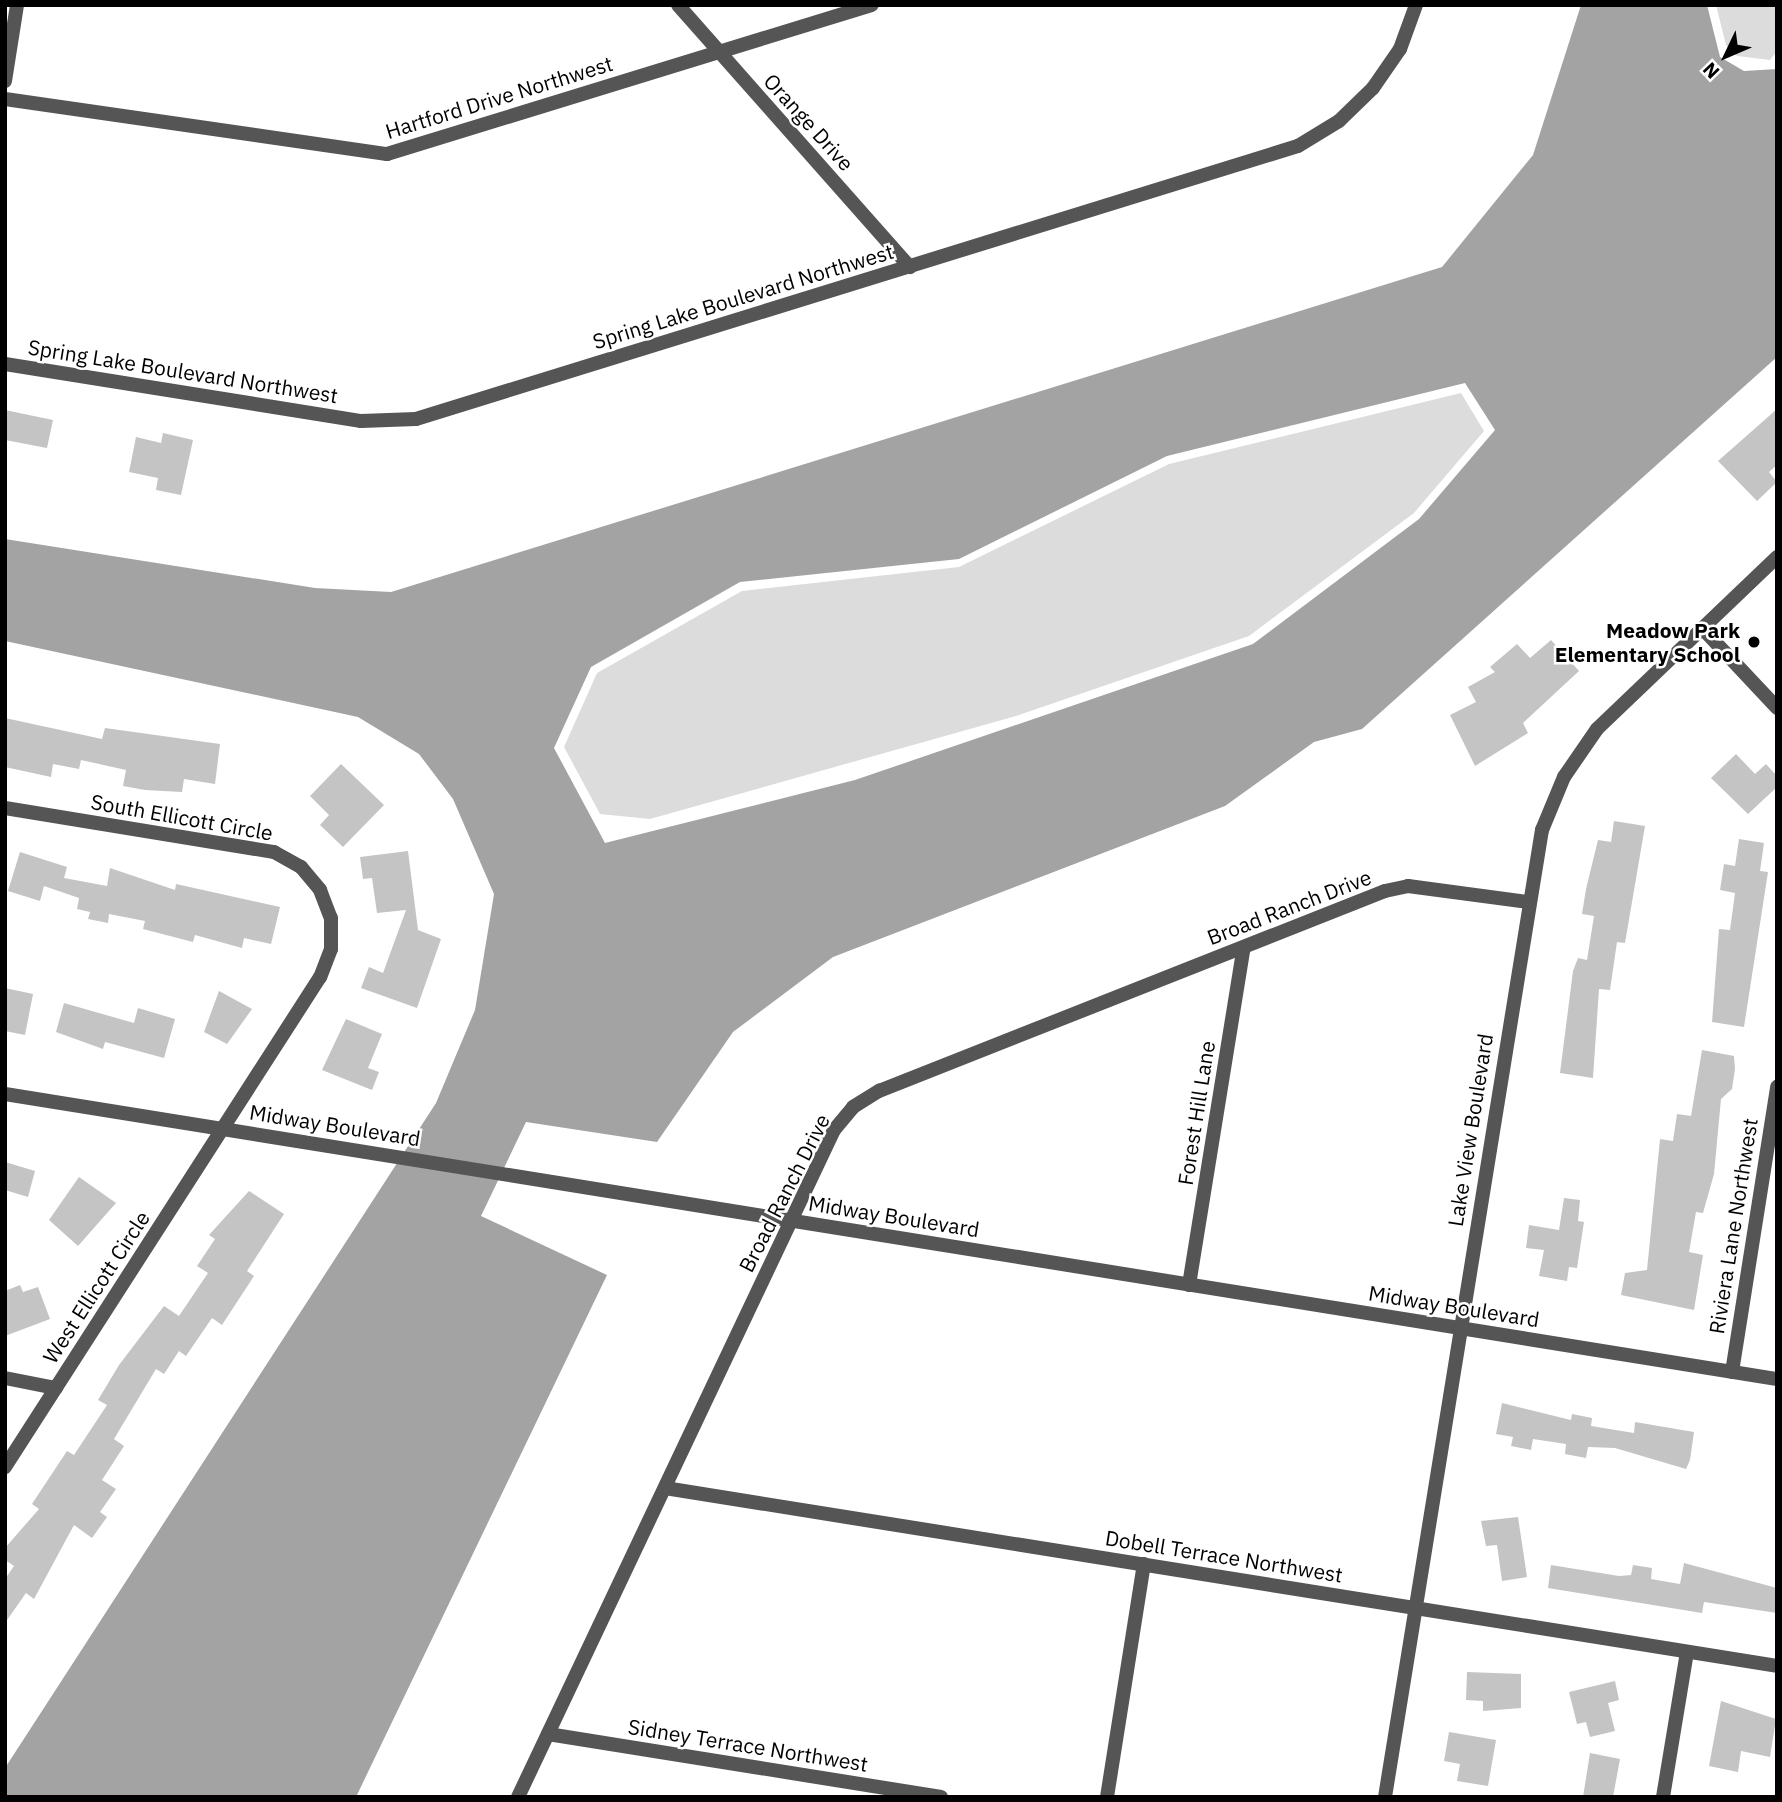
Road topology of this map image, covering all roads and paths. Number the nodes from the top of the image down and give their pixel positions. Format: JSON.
{"nodes":[{"id":1,"x":17,"y":5,"type":"edge"},
{"id":2,"x":677,"y":5,"type":"edge"},
{"id":3,"x":872,"y":5,"type":"edge"},
{"id":4,"x":1416,"y":5,"type":"edge"},
{"id":5,"x":719,"y":52,"type":"junction"},
{"id":6,"x":5,"y":81,"type":"edge"},
{"id":7,"x":5,"y":99,"type":"edge"},
{"id":8,"x":910,"y":267,"type":"junction"},
{"id":9,"x":5,"y":364,"type":"edge"},
{"id":10,"x":1777,"y":557,"type":"edge"},
{"id":11,"x":1702,"y":628,"type":"junction"},
{"id":12,"x":1777,"y":708,"type":"edge"},
{"id":13,"x":5,"y":808,"type":"edge"},
{"id":14,"x":1528,"y":902,"type":"junction"},
{"id":15,"x":1244,"y":947,"type":"junction"},
{"id":16,"x":1777,"y":1090,"type":"edge"},
{"id":17,"x":5,"y":1094,"type":"edge"},
{"id":18,"x":223,"y":1129,"type":"junction"},
{"id":19,"x":791,"y":1221,"type":"junction"},
{"id":20,"x":1189,"y":1285,"type":"junction"},
{"id":21,"x":1460,"y":1328,"type":"junction"},
{"id":22,"x":1732,"y":1372,"type":"junction"},
{"id":23,"x":5,"y":1378,"type":"edge"},
{"id":24,"x":1777,"y":1379,"type":"edge"},
{"id":25,"x":56,"y":1388,"type":"junction"},
{"id":26,"x":5,"y":1467,"type":"edge"},
{"id":27,"x":665,"y":1488,"type":"junction"},
{"id":28,"x":1144,"y":1564,"type":"junction"},
{"id":29,"x":1416,"y":1608,"type":"junction"},
{"id":30,"x":1687,"y":1651,"type":"junction"},
{"id":31,"x":1777,"y":1666,"type":"edge"},
{"id":32,"x":548,"y":1734,"type":"junction"},
{"id":33,"x":518,"y":1797,"type":"edge"},
{"id":34,"x":941,"y":1797,"type":"edge"},
{"id":35,"x":1107,"y":1797,"type":"edge"},
{"id":36,"x":1385,"y":1797,"type":"edge"},
{"id":37,"x":1663,"y":1797,"type":"edge"}],
"edges":[{"from":1,"to":6,"type":"street"},
{"from":2,"to":5,"type":"street","name":"Orange Drive"},
{"from":3,"to":5,"type":"street","name":"Hartford Drive Northwest"},
{"from":4,"to":8,"type":"street","name":"Spring Lake Boulevard Northwest"},
{"from":5,"to":7,"type":"street","name":"Hartford Drive Northwest"},
{"from":5,"to":8,"type":"street","name":"Orange Drive"},
{"from":8,"to":9,"type":"street","name":"Spring Lake Boulevard Northwest"},
{"from":10,"to":11,"type":"street","name":"Lake View Boulevard"},
{"from":11,"to":12,"type":"street"},
{"from":11,"to":14,"type":"street","name":"Lake View Boulevard"},
{"from":13,"to":18,"type":"street","name":"South Ellicott Circle"},
{"from":14,"to":15,"type":"street","name":"Broad Ranch Drive"},
{"from":14,"to":21,"type":"street","name":"Lake View Boulevard"},
{"from":15,"to":19,"type":"street","name":"Broad Ranch Drive"},
{"from":15,"to":20,"type":"street","name":"Forest Hill Lane"},
{"from":16,"to":22,"type":"street","name":"Riviera Lane Northwest"},
{"from":17,"to":18,"type":"street","name":"Midway Boulevard"},
{"from":18,"to":19,"type":"street","name":"Midway Boulevard"},
{"from":18,"to":25,"type":"street","name":"West Ellicott Circle"},
{"from":19,"to":20,"type":"street","name":"Midway Boulevard"},
{"from":19,"to":27,"type":"street","name":"Broad Ranch Drive"},
{"from":20,"to":21,"type":"street","name":"Midway Boulevard"},
{"from":21,"to":22,"type":"street","name":"Midway Boulevard"},
{"from":21,"to":29,"type":"street","name":"Lake View Boulevard"},
{"from":22,"to":24,"type":"street","name":"Midway Boulevard"},
{"from":23,"to":25,"type":"street"},
{"from":25,"to":26,"type":"street","name":"West Ellicott Circle"},
{"from":27,"to":28,"type":"street","name":"Dobell Terrace Northwest"},
{"from":27,"to":32,"type":"street","name":"Broad Ranch Drive"},
{"from":28,"to":29,"type":"street","name":"Dobell Terrace Northwest"},
{"from":28,"to":35,"type":"street"},
{"from":29,"to":30,"type":"street","name":"Dobell Terrace Northwest"},
{"from":29,"to":36,"type":"street","name":"Lake View Boulevard"},
{"from":30,"to":31,"type":"street","name":"Dobell Terrace Northwest"},
{"from":30,"to":37,"type":"street"},
{"from":32,"to":33,"type":"street","name":"Broad Ranch Drive"},
{"from":32,"to":34,"type":"street","name":"Sidney Terrace Northwest"}]}
